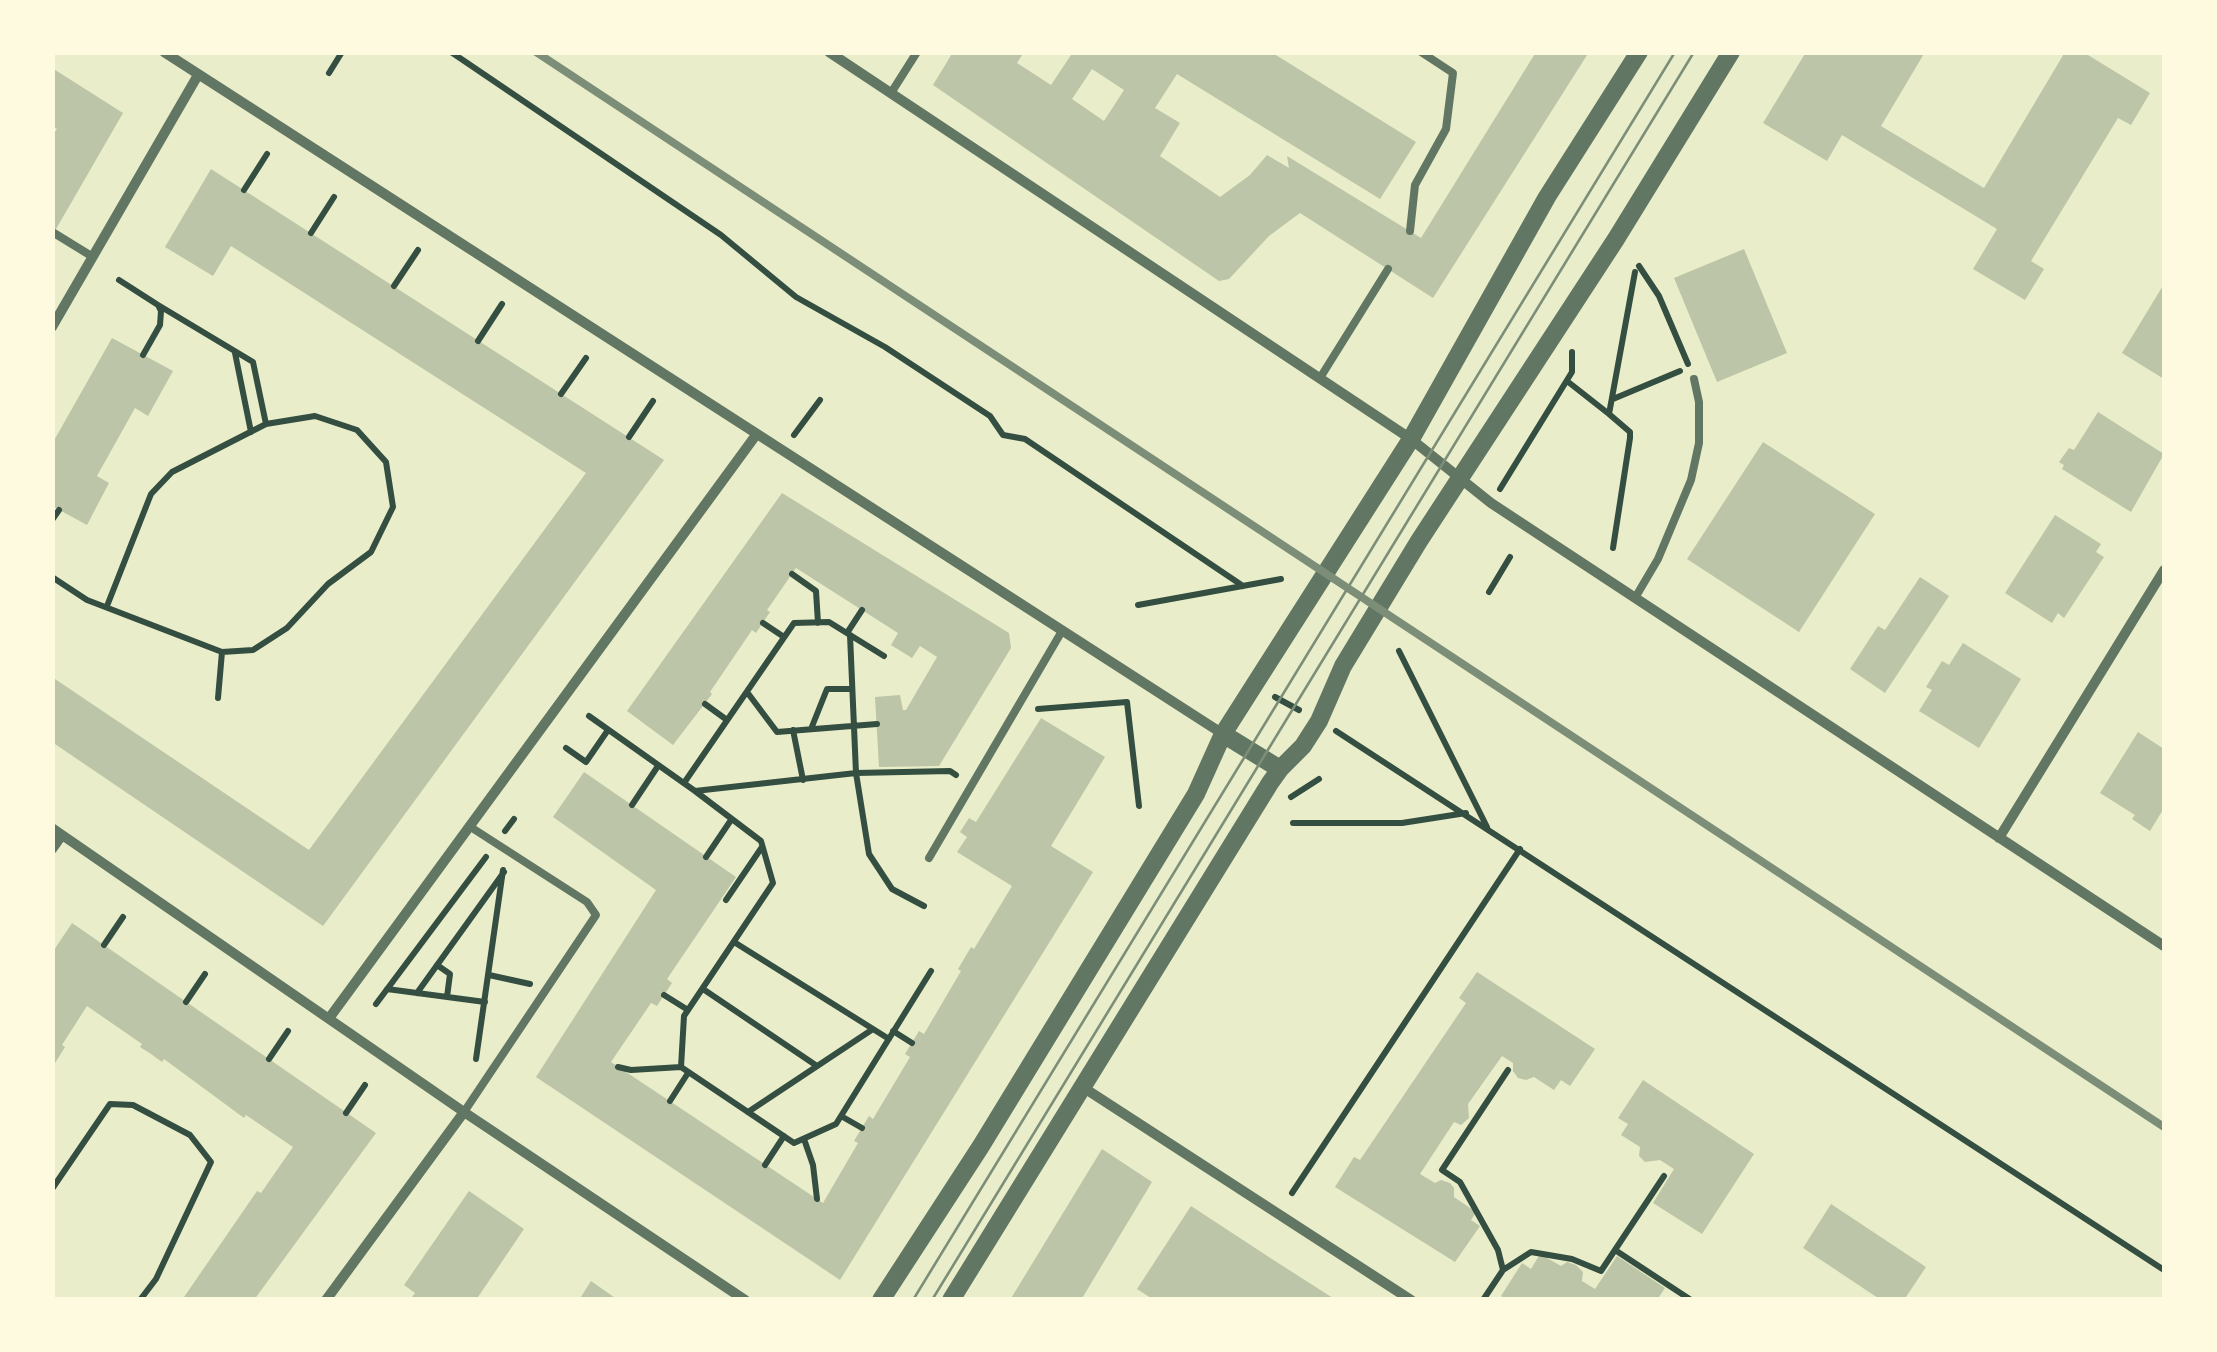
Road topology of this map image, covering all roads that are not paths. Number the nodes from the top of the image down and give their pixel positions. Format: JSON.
{"nodes":[{"id":1,"x":164,"y":52,"type":"edge"},
{"id":2,"x":830,"y":52,"type":"edge"},
{"id":3,"x":917,"y":52,"type":"edge"},
{"id":4,"x":1421,"y":52,"type":"edge"},
{"id":5,"x":1639,"y":52,"type":"edge"},
{"id":6,"x":1731,"y":52,"type":"edge"},
{"id":7,"x":198,"y":75,"type":"junction"},
{"id":8,"x":891,"y":93,"type":"junction"},
{"id":9,"x":1410,"y":231,"type":"dead end"},
{"id":10,"x":54,"y":233,"type":"edge"},
{"id":11,"x":93,"y":257,"type":"junction"},
{"id":12,"x":1388,"y":269,"type":"dead end"},
{"id":13,"x":52,"y":327,"type":"edge"},
{"id":14,"x":1320,"y":378,"type":"junction"},
{"id":15,"x":1694,"y":379,"type":"road end"},
{"id":16,"x":756,"y":435,"type":"junction"},
{"id":17,"x":1411,"y":439,"type":"junction"},
{"id":18,"x":1460,"y":478,"type":"junction"},
{"id":19,"x":2164,"y":570,"type":"edge"},
{"id":20,"x":1635,"y":598,"type":"junction"},
{"id":21,"x":1062,"y":631,"type":"junction"},
{"id":22,"x":1224,"y":734,"type":"junction"},
{"id":23,"x":1280,"y":769,"type":"junction"},
{"id":24,"x":470,"y":826,"type":"junction"},
{"id":25,"x":57,"y":832,"type":"edge"},
{"id":26,"x":1999,"y":838,"type":"junction"},
{"id":27,"x":52,"y":848,"type":"edge"},
{"id":28,"x":929,"y":858,"type":"dead end"},
{"id":29,"x":2164,"y":946,"type":"edge"},
{"id":30,"x":330,"y":1017,"type":"junction"},
{"id":31,"x":1081,"y":1086,"type":"junction"},
{"id":32,"x":464,"y":1112,"type":"junction"},
{"id":33,"x":326,"y":1300,"type":"edge"},
{"id":34,"x":746,"y":1300,"type":"edge"},
{"id":35,"x":881,"y":1300,"type":"edge"},
{"id":36,"x":950,"y":1300,"type":"edge"},
{"id":37,"x":1411,"y":1300,"type":"edge"}],
"edges":[{"from":1,"to":7,"type":"street"},
{"from":2,"to":8,"type":"street"},
{"from":3,"to":8,"type":"lane"},
{"from":4,"to":9,"type":"lane"},
{"from":5,"to":17,"type":"street"},
{"from":6,"to":18,"type":"street"},
{"from":7,"to":11,"type":"street"},
{"from":7,"to":16,"type":"street"},
{"from":8,"to":14,"type":"street"},
{"from":10,"to":11,"type":"lane"},
{"from":11,"to":13,"type":"street"},
{"from":12,"to":14,"type":"lane"},
{"from":14,"to":17,"type":"street"},
{"from":15,"to":20,"type":"lane"},
{"from":16,"to":21,"type":"street"},
{"from":16,"to":24,"type":"street"},
{"from":17,"to":18,"type":"street"},
{"from":17,"to":22,"type":"street"},
{"from":18,"to":20,"type":"street"},
{"from":18,"to":23,"type":"street"},
{"from":19,"to":26,"type":"street"},
{"from":20,"to":26,"type":"street"},
{"from":21,"to":22,"type":"street"},
{"from":21,"to":28,"type":"lane"},
{"from":22,"to":23,"type":"street"},
{"from":22,"to":35,"type":"street"},
{"from":23,"to":31,"type":"street"},
{"from":24,"to":30,"type":"street"},
{"from":24,"to":32,"type":"lane"},
{"from":25,"to":27,"type":"street"},
{"from":25,"to":30,"type":"street"},
{"from":26,"to":29,"type":"street"},
{"from":30,"to":32,"type":"street"},
{"from":31,"to":36,"type":"street"},
{"from":31,"to":37,"type":"street"},
{"from":32,"to":33,"type":"street"},
{"from":32,"to":34,"type":"street"}]}
